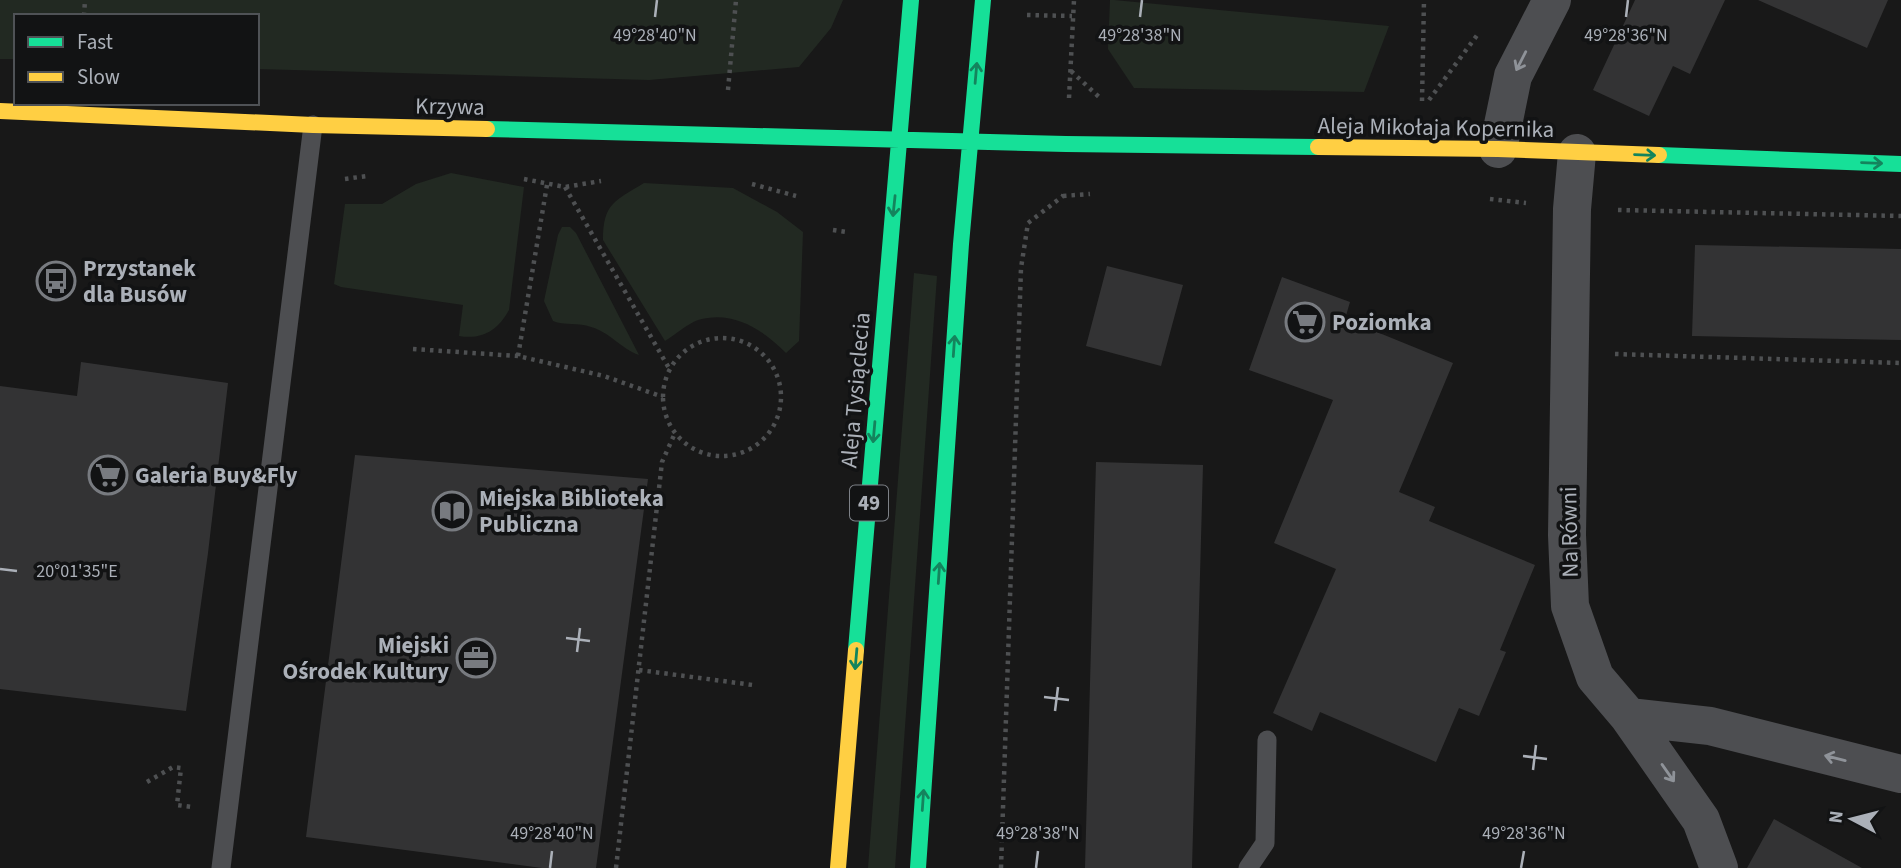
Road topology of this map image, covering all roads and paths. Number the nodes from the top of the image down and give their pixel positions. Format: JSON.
{"nodes":[{"id":1,"x":737,"y":0,"type":"edge"},
{"id":2,"x":911,"y":0,"type":"edge"},
{"id":3,"x":983,"y":0,"type":"edge"},
{"id":4,"x":1074,"y":0,"type":"edge"},
{"id":5,"x":1424,"y":0,"type":"edge"},
{"id":6,"x":1552,"y":0,"type":"edge"},
{"id":7,"x":1479,"y":33,"type":"dead end"},
{"id":8,"x":1071,"y":71,"type":"junction"},
{"id":9,"x":727,"y":100,"type":"dead end"},
{"id":10,"x":1108,"y":100,"type":"dead end"},
{"id":11,"x":0,"y":111,"type":"edge"},
{"id":12,"x":313,"y":125,"type":"junction"},
{"id":13,"x":900,"y":138,"type":"junction"},
{"id":14,"x":970,"y":141,"type":"junction"},
{"id":15,"x":1066,"y":144,"type":"junction"},
{"id":16,"x":1498,"y":149,"type":"junction"},
{"id":17,"x":1577,"y":153,"type":"junction"},
{"id":18,"x":1901,"y":164,"type":"edge"},
{"id":19,"x":547,"y":184,"type":"dead end"},
{"id":20,"x":565,"y":187,"type":"dead end"},
{"id":21,"x":1091,"y":194,"type":"dead end"},
{"id":22,"x":1063,"y":196,"type":"junction"},
{"id":23,"x":1484,"y":198,"type":"dead end"},
{"id":24,"x":1572,"y":209,"type":"junction"},
{"id":25,"x":1901,"y":216,"type":"edge"},
{"id":26,"x":413,"y":348,"type":"dead end"},
{"id":27,"x":1612,"y":354,"type":"dead end"},
{"id":28,"x":519,"y":356,"type":"junction"},
{"id":29,"x":1901,"y":363,"type":"edge"},
{"id":30,"x":671,"y":370,"type":"junction"},
{"id":31,"x":663,"y":397,"type":"junction"},
{"id":32,"x":675,"y":433,"type":"junction"},
{"id":33,"x":639,"y":670,"type":"junction"},
{"id":34,"x":754,"y":685,"type":"dead end"},
{"id":35,"x":1629,"y":717,"type":"junction"},
{"id":36,"x":1267,"y":740,"type":"dead end"},
{"id":37,"x":1901,"y":774,"type":"edge"},
{"id":38,"x":147,"y":782,"type":"dead end"},
{"id":39,"x":178,"y":797,"type":"dead end"},
{"id":40,"x":220,"y":868,"type":"edge"},
{"id":41,"x":616,"y":868,"type":"edge"},
{"id":42,"x":838,"y":868,"type":"edge"},
{"id":43,"x":918,"y":868,"type":"edge"},
{"id":44,"x":1001,"y":868,"type":"edge"},
{"id":45,"x":1248,"y":868,"type":"edge"},
{"id":46,"x":1719,"y":868,"type":"edge"}],
"edges":[{"from":1,"to":9,"type":"path"},
{"from":2,"to":13,"type":"street","name":"Aleja Tysiąclecia","number":"49"},
{"from":14,"to":3,"type":"street","one_way":true},
{"from":4,"to":8,"type":"path"},
{"from":5,"to":7,"type":"path"},
{"from":6,"to":16,"type":"street","one_way":true},
{"from":8,"to":10,"type":"path"},
{"from":8,"to":15,"type":"path"},
{"from":11,"to":12,"type":"street","name":"Krzywa"},
{"from":12,"to":13,"type":"street","name":"Krzywa"},
{"from":12,"to":40,"type":"lane"},
{"from":13,"to":14,"type":"street","name":"Krzywa"},
{"from":13,"to":42,"type":"street","name":"Aleja Tysiąclecia","number":"49","one_way":true},
{"from":14,"to":15,"type":"street","name":"Aleja Mikołaja Kopernika"},
{"from":43,"to":14,"type":"street","one_way":true},
{"from":15,"to":16,"type":"street","name":"Aleja Mikołaja Kopernika"},
{"from":15,"to":22,"type":"path"},
{"from":16,"to":17,"type":"street","name":"Aleja Mikołaja Kopernika"},
{"from":17,"to":18,"type":"street","name":"Aleja Mikołaja Kopernika","one_way":true},
{"from":17,"to":24,"type":"street","name":"Na Równi"},
{"from":19,"to":28,"type":"path"},
{"from":20,"to":30,"type":"path"},
{"from":21,"to":22,"type":"path"},
{"from":22,"to":44,"type":"path"},
{"from":23,"to":24,"type":"path"},
{"from":24,"to":25,"type":"path"},
{"from":24,"to":35,"type":"street","name":"Na Równi"},
{"from":26,"to":28,"type":"path"},
{"from":27,"to":29,"type":"path"},
{"from":28,"to":31,"type":"path"},
{"from":30,"to":31,"type":"path"},
{"from":30,"to":32,"type":"path"},
{"from":31,"to":32,"type":"path"},
{"from":32,"to":33,"type":"path"},
{"from":33,"to":34,"type":"path"},
{"from":33,"to":41,"type":"path"},
{"from":37,"to":35,"type":"street","one_way":true},
{"from":35,"to":46,"type":"street","name":"Na Równi","one_way":true},
{"from":36,"to":45,"type":"lane"},
{"from":38,"to":39,"type":"path"}]}
